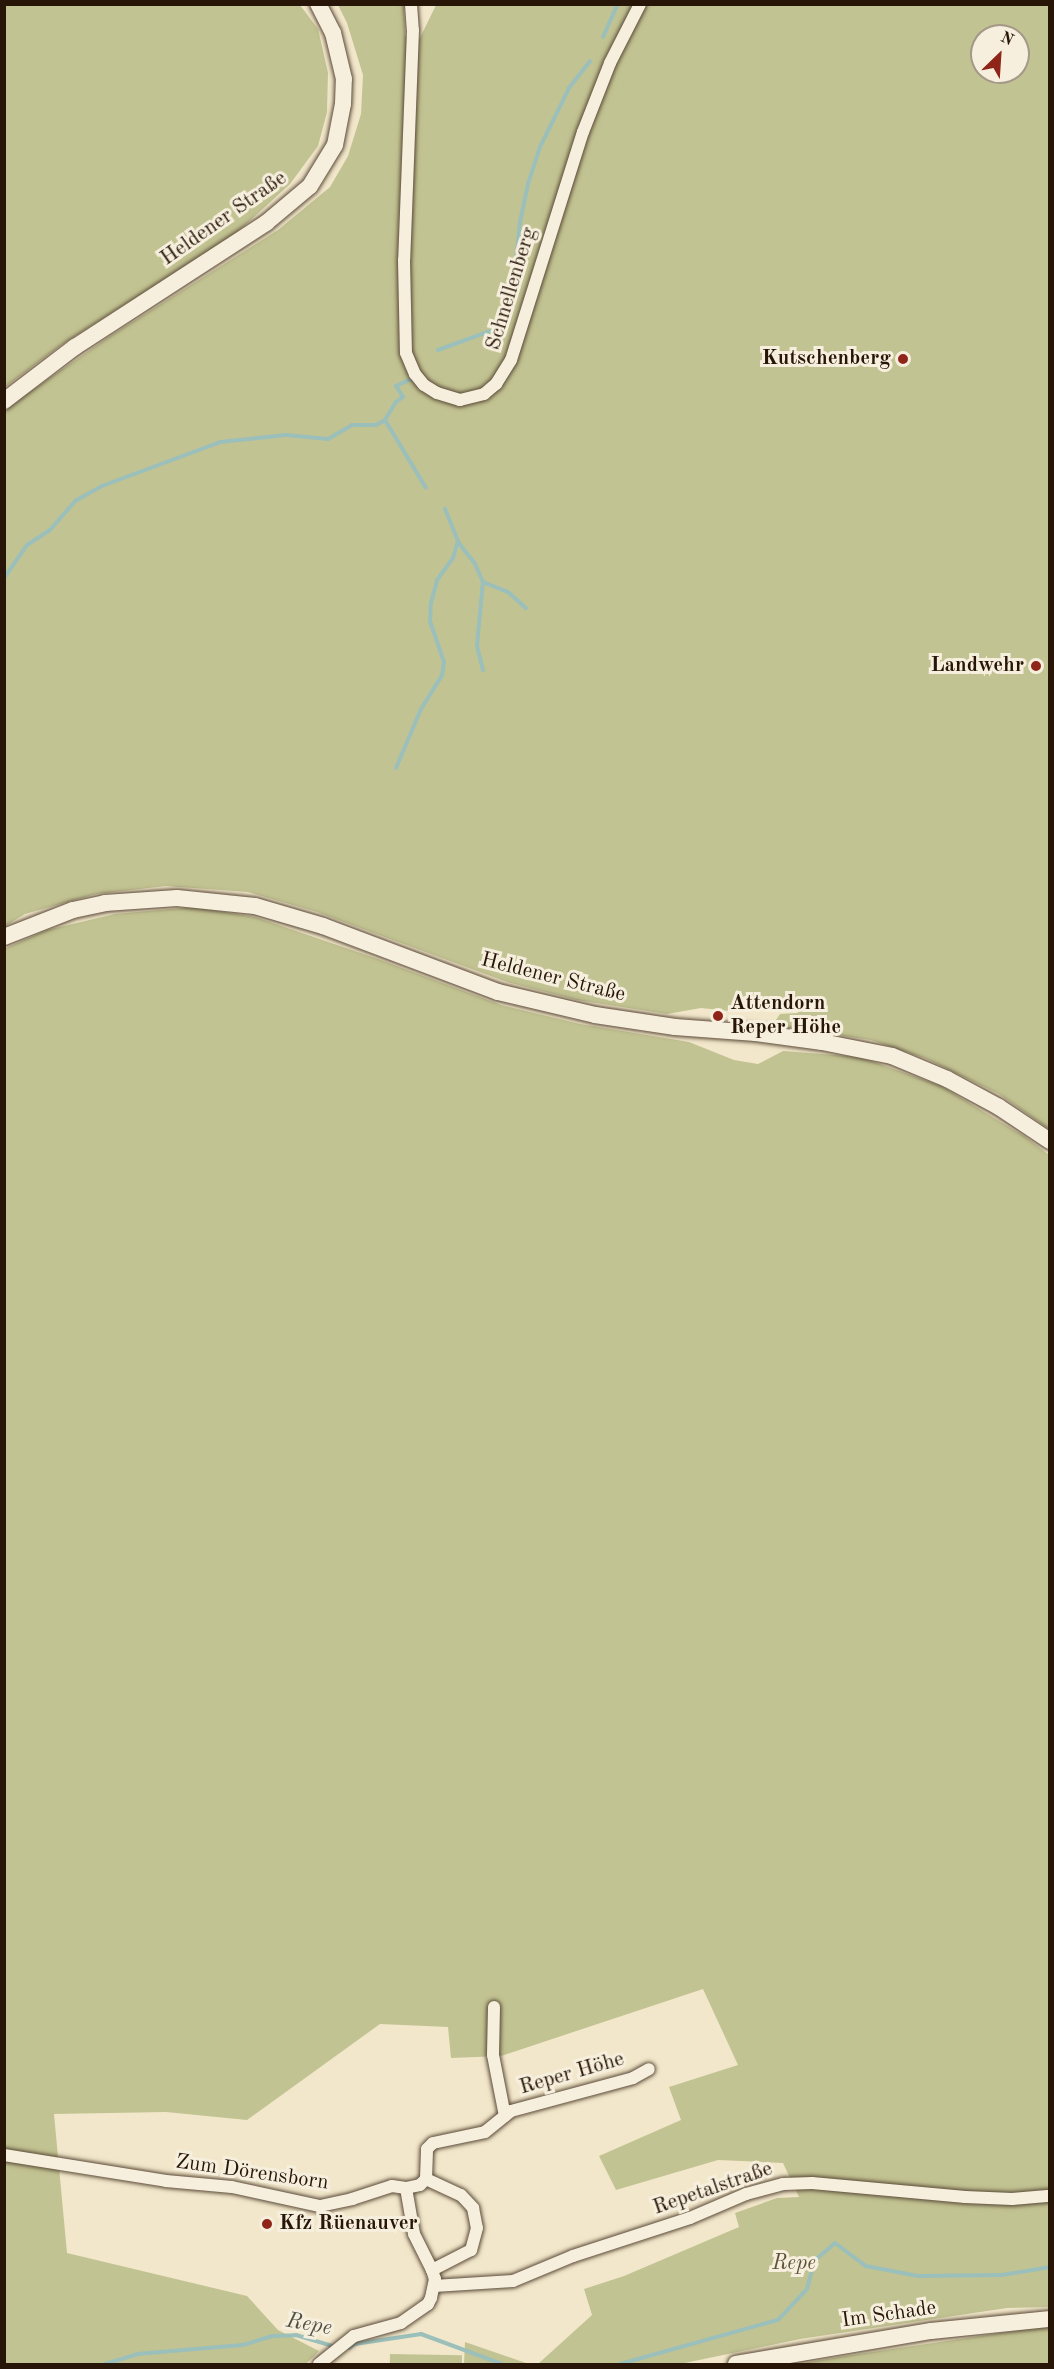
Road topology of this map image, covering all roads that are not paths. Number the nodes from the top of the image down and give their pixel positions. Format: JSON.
{"nodes":[{"id":1,"x":318,"y":4,"type":"edge"},
{"id":2,"x":411,"y":4,"type":"edge"},
{"id":3,"x":640,"y":4,"type":"edge"},
{"id":4,"x":4,"y":401,"type":"edge"},
{"id":5,"x":4,"y":937,"type":"edge"},
{"id":6,"x":1050,"y":1141,"type":"edge"},
{"id":7,"x":494,"y":2007,"type":"dead end"},
{"id":8,"x":649,"y":2069,"type":"dead end"},
{"id":9,"x":505,"y":2116,"type":"junction"},
{"id":10,"x":4,"y":2155,"type":"edge"},
{"id":11,"x":426,"y":2179,"type":"junction"},
{"id":12,"x":406,"y":2188,"type":"junction"},
{"id":13,"x":1050,"y":2196,"type":"edge"},
{"id":14,"x":432,"y":2270,"type":"junction"},
{"id":15,"x":434,"y":2286,"type":"junction"},
{"id":16,"x":1050,"y":2319,"type":"edge"},
{"id":17,"x":322,"y":2361,"type":"edge"},
{"id":18,"x":736,"y":2364,"type":"edge"}],
"edges":[{"from":1,"to":4,"type":"main road","name":"Heldener Straße"},
{"from":2,"to":3,"type":"street","name":"Schnellenberg"},
{"from":5,"to":6,"type":"main road","name":"Heldener Straße"},
{"from":7,"to":9,"type":"street","name":"Reper Höhe"},
{"from":8,"to":9,"type":"street","name":"Reper Höhe"},
{"from":9,"to":11,"type":"street","name":"Reper Höhe"},
{"from":10,"to":12,"type":"street","name":"Zum Dörensborn"},
{"from":11,"to":12,"type":"street"},
{"from":11,"to":14,"type":"street"},
{"from":12,"to":14,"type":"street"},
{"from":13,"to":15,"type":"street","name":"Repetalstraße"},
{"from":14,"to":15,"type":"street"},
{"from":15,"to":17,"type":"street"},
{"from":16,"to":18,"type":"main road","name":"Im Schade"}]}
